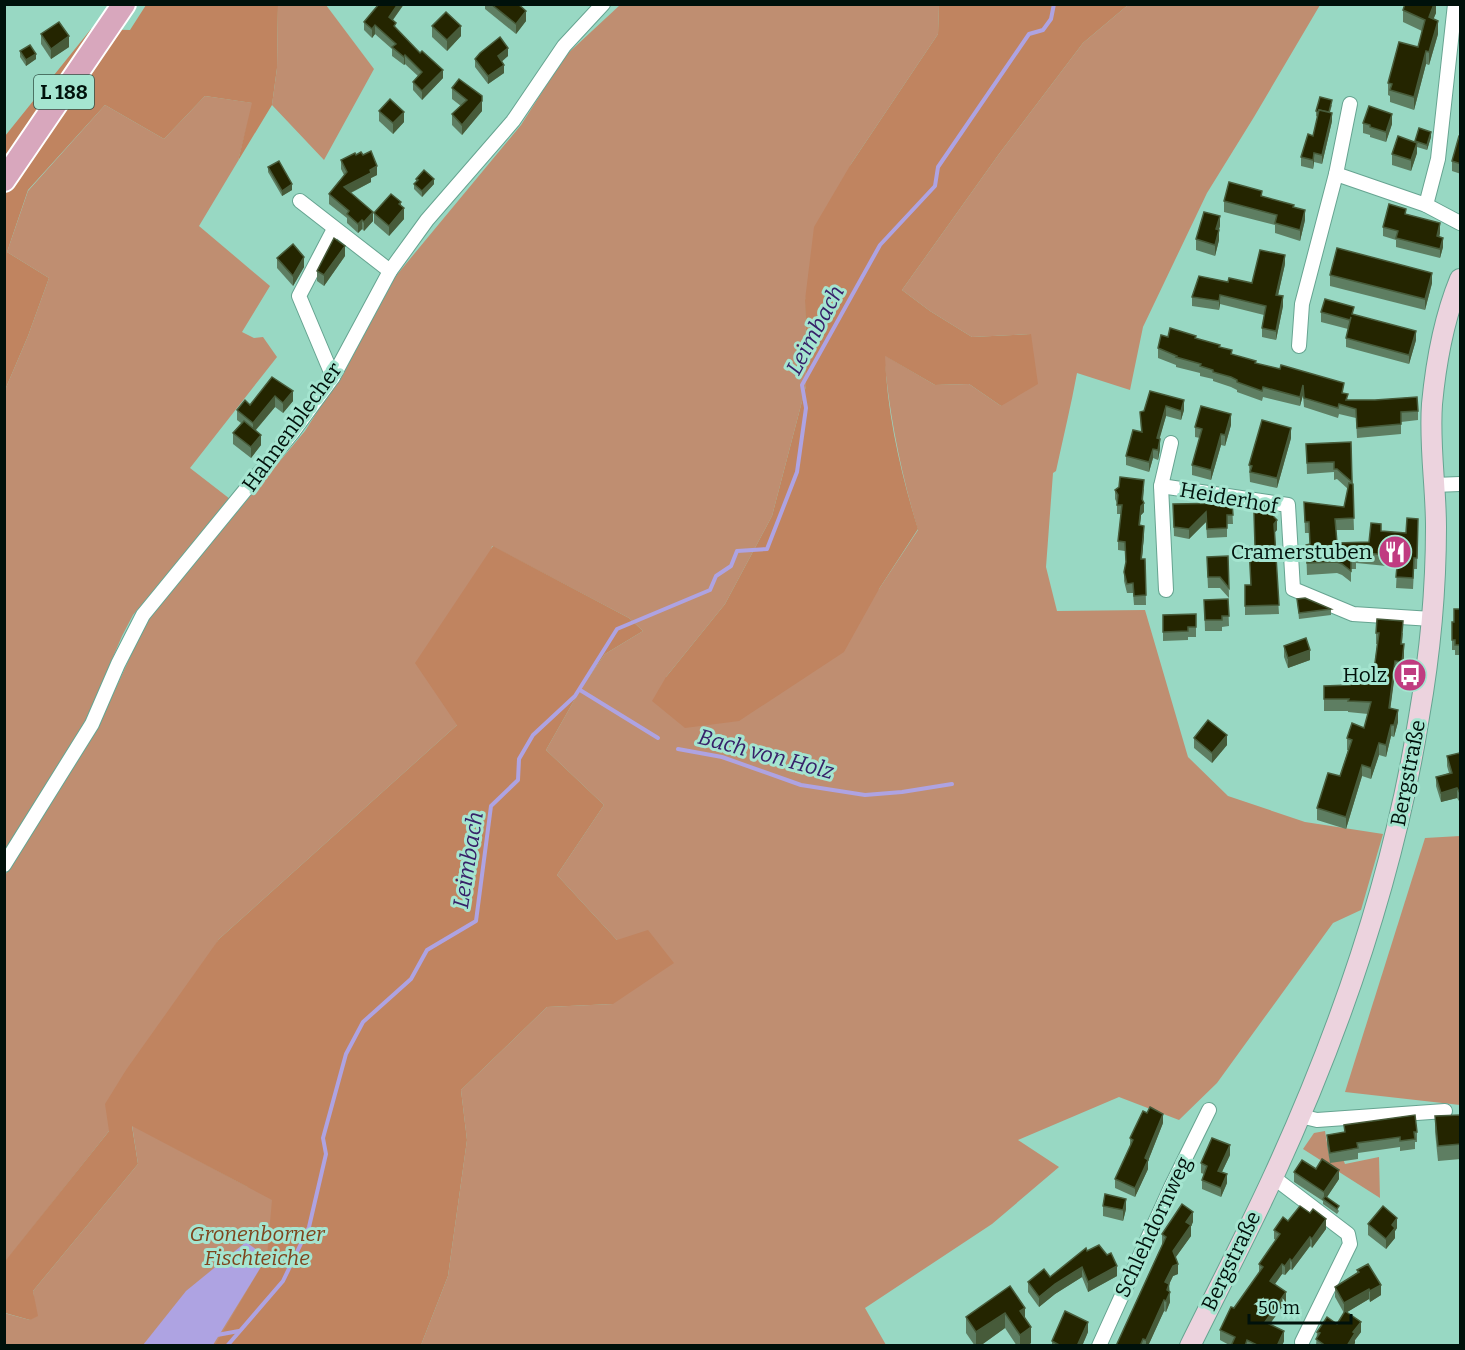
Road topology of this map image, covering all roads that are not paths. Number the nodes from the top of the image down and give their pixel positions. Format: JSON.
{"nodes":[{"id":1,"x":124,"y":4,"type":"edge"},
{"id":2,"x":603,"y":4,"type":"edge"},
{"id":3,"x":1455,"y":4,"type":"edge"},
{"id":4,"x":1350,"y":104,"type":"dead end"},
{"id":5,"x":1336,"y":174,"type":"junction"},
{"id":6,"x":4,"y":180,"type":"edge"},
{"id":7,"x":300,"y":201,"type":"dead end"},
{"id":8,"x":1426,"y":205,"type":"junction"},
{"id":9,"x":1461,"y":223,"type":"edge"},
{"id":10,"x":334,"y":229,"type":"junction"},
{"id":11,"x":390,"y":270,"type":"junction"},
{"id":12,"x":1461,"y":279,"type":"edge"},
{"id":13,"x":1299,"y":346,"type":"dead end"},
{"id":14,"x":333,"y":377,"type":"junction"},
{"id":15,"x":1171,"y":443,"type":"dead end"},
{"id":16,"x":1461,"y":484,"type":"edge"},
{"id":17,"x":1434,"y":485,"type":"junction"},
{"id":18,"x":1161,"y":486,"type":"junction"},
{"id":19,"x":1166,"y":590,"type":"dead end"},
{"id":20,"x":1432,"y":618,"type":"junction"},
{"id":21,"x":4,"y":865,"type":"edge"},
{"id":22,"x":1209,"y":1110,"type":"dead end"},
{"id":23,"x":1445,"y":1111,"type":"dead end"},
{"id":24,"x":1300,"y":1116,"type":"junction"},
{"id":25,"x":1273,"y":1177,"type":"junction"},
{"id":26,"x":1302,"y":1342,"type":"dead end"},
{"id":27,"x":1099,"y":1346,"type":"edge"},
{"id":28,"x":1190,"y":1346,"type":"edge"}],
"edges":[{"from":1,"to":6,"type":"main road","number":"L 188"},
{"from":2,"to":11,"type":"street","name":"Hahnenblecher"},
{"from":3,"to":8,"type":"street"},
{"from":4,"to":5,"type":"street"},
{"from":5,"to":8,"type":"street"},
{"from":5,"to":13,"type":"street"},
{"from":7,"to":10,"type":"street"},
{"from":8,"to":9,"type":"street"},
{"from":10,"to":11,"type":"street"},
{"from":10,"to":14,"type":"street"},
{"from":11,"to":14,"type":"street","name":"Hahnenblecher"},
{"from":12,"to":17,"type":"street","name":"Bergstraße"},
{"from":14,"to":21,"type":"street","name":"Hahnenblecher"},
{"from":15,"to":18,"type":"street","name":"Heiderhof"},
{"from":16,"to":17,"type":"street"},
{"from":17,"to":20,"type":"street","name":"Bergstraße"},
{"from":18,"to":19,"type":"street","name":"Heiderhof"},
{"from":18,"to":20,"type":"street","name":"Heiderhof"},
{"from":20,"to":24,"type":"street","name":"Bergstraße"},
{"from":22,"to":27,"type":"street","name":"Schlehdornweg"},
{"from":23,"to":24,"type":"street"},
{"from":24,"to":25,"type":"street","name":"Bergstraße"},
{"from":25,"to":26,"type":"street"},
{"from":25,"to":28,"type":"street","name":"Bergstraße"}]}
